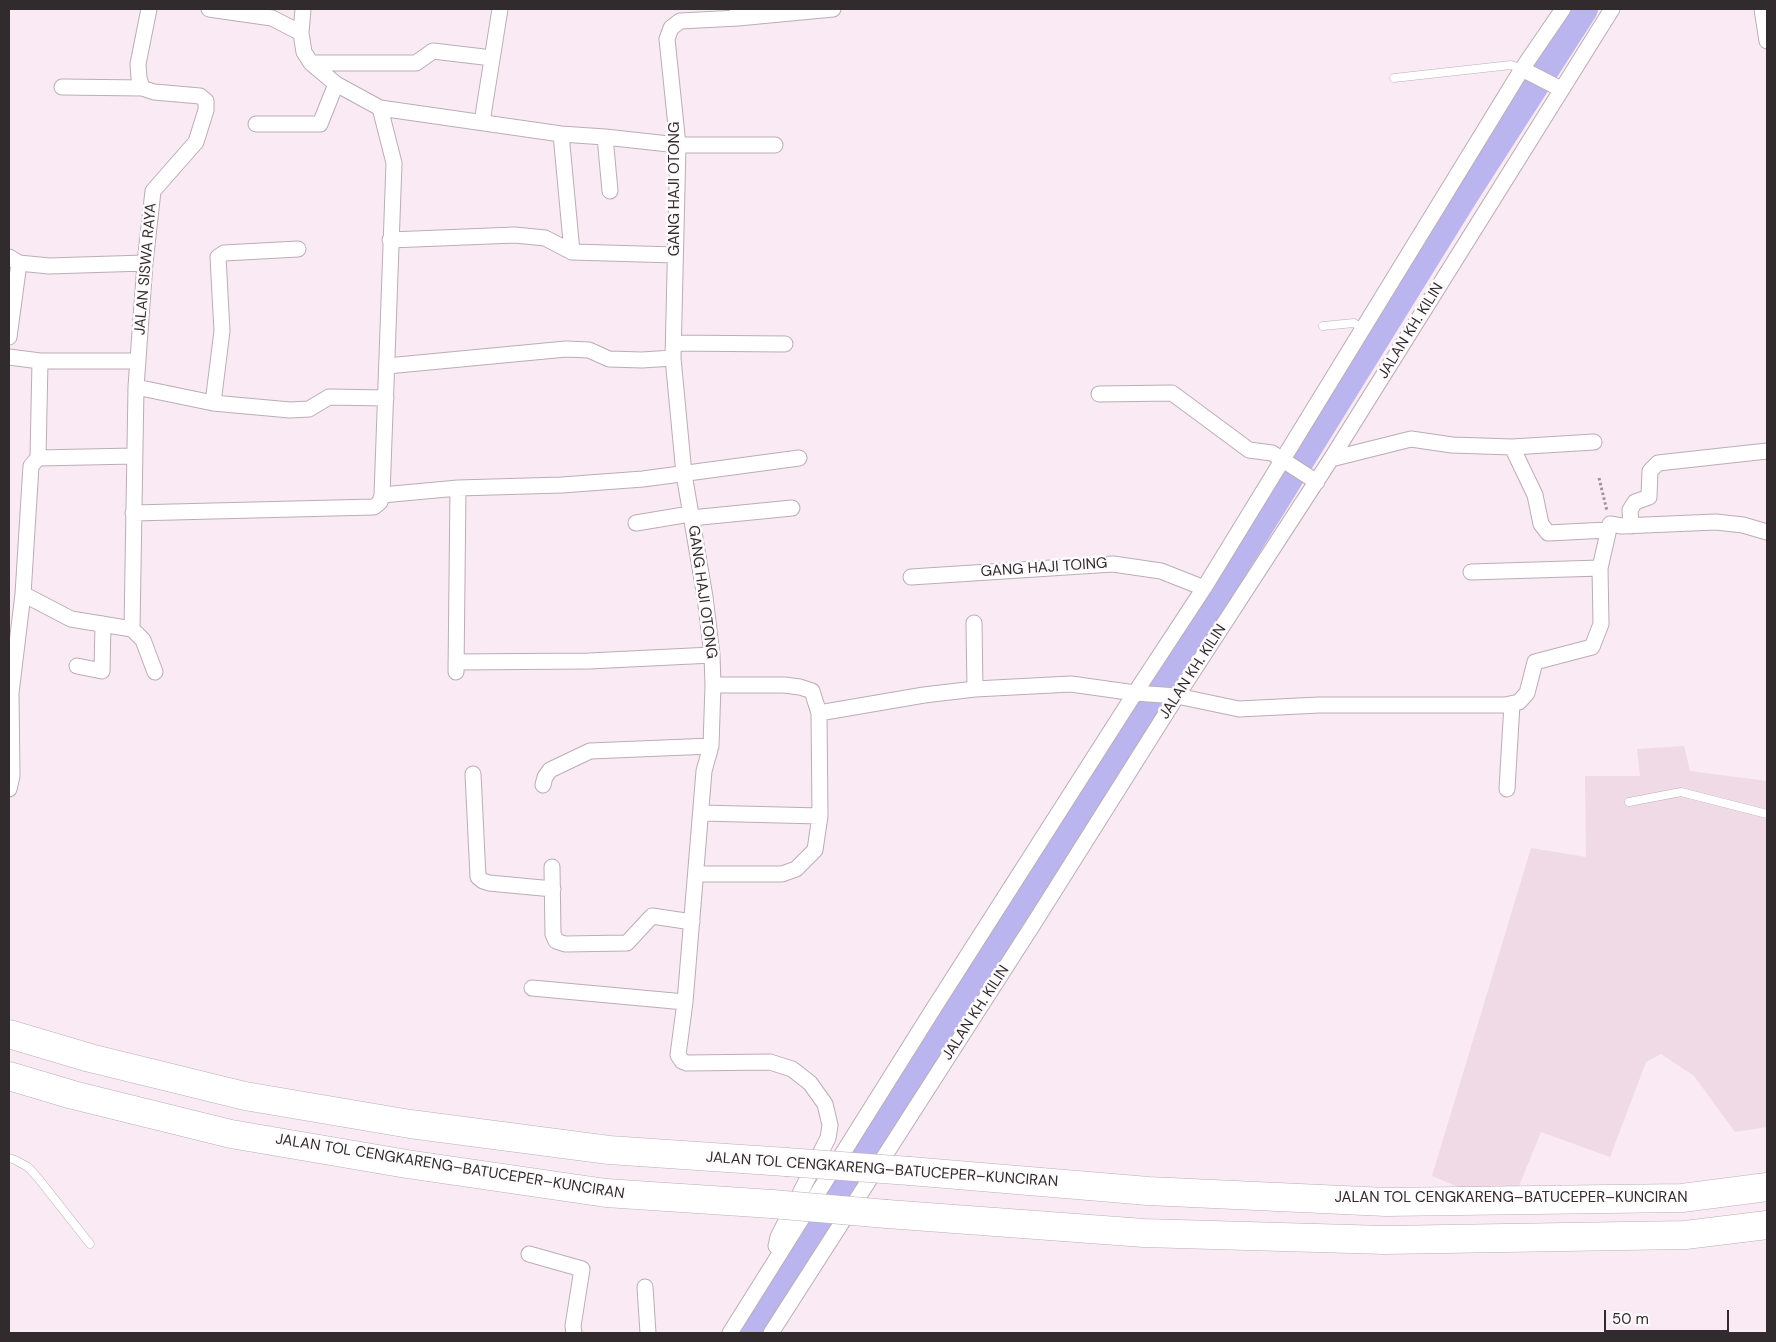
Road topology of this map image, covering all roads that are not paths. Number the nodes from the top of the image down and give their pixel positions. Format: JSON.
{"nodes":[{"id":1,"x":149,"y":9,"type":"edge"},
{"id":2,"x":209,"y":9,"type":"edge"},
{"id":3,"x":303,"y":9,"type":"edge"},
{"id":4,"x":500,"y":9,"type":"edge"},
{"id":5,"x":833,"y":9,"type":"edge"},
{"id":6,"x":1563,"y":9,"type":"edge"},
{"id":7,"x":1612,"y":9,"type":"edge"},
{"id":8,"x":1762,"y":9,"type":"edge"},
{"id":9,"x":737,"y":13,"type":"edge"},
{"id":10,"x":301,"y":33,"type":"junction"},
{"id":11,"x":1767,"y":41,"type":"edge"},
{"id":12,"x":492,"y":58,"type":"junction"},
{"id":13,"x":311,"y":63,"type":"junction"},
{"id":14,"x":1527,"y":71,"type":"junction"},
{"id":15,"x":1394,"y":78,"type":"dead end"},
{"id":16,"x":336,"y":84,"type":"junction"},
{"id":17,"x":1557,"y":86,"type":"junction"},
{"id":18,"x":62,"y":88,"type":"dead end"},
{"id":19,"x":142,"y":88,"type":"junction"},
{"id":20,"x":380,"y":108,"type":"junction"},
{"id":21,"x":482,"y":122,"type":"junction"},
{"id":22,"x":256,"y":124,"type":"dead end"},
{"id":23,"x":561,"y":134,"type":"junction"},
{"id":24,"x":605,"y":137,"type":"junction"},
{"id":25,"x":678,"y":145,"type":"junction"},
{"id":26,"x":775,"y":145,"type":"dead end"},
{"id":27,"x":610,"y":191,"type":"dead end"},
{"id":28,"x":390,"y":240,"type":"junction"},
{"id":29,"x":298,"y":249,"type":"dead end"},
{"id":30,"x":572,"y":252,"type":"junction"},
{"id":31,"x":675,"y":255,"type":"junction"},
{"id":32,"x":14,"y":260,"type":"edge"},
{"id":33,"x":145,"y":263,"type":"junction"},
{"id":34,"x":1323,"y":326,"type":"dead end"},
{"id":35,"x":1363,"y":329,"type":"junction"},
{"id":36,"x":9,"y":338,"type":"edge"},
{"id":37,"x":674,"y":342,"type":"junction"},
{"id":38,"x":785,"y":344,"type":"dead end"},
{"id":39,"x":9,"y":357,"type":"edge"},
{"id":40,"x":673,"y":358,"type":"junction"},
{"id":41,"x":40,"y":361,"type":"junction"},
{"id":42,"x":138,"y":361,"type":"junction"},
{"id":43,"x":387,"y":366,"type":"junction"},
{"id":44,"x":136,"y":388,"type":"junction"},
{"id":45,"x":1099,"y":394,"type":"dead end"},
{"id":46,"x":386,"y":398,"type":"junction"},
{"id":47,"x":213,"y":403,"type":"junction"},
{"id":48,"x":1594,"y":442,"type":"dead end"},
{"id":49,"x":1512,"y":447,"type":"junction"},
{"id":50,"x":1767,"y":452,"type":"edge"},
{"id":51,"x":134,"y":456,"type":"junction"},
{"id":52,"x":38,"y":458,"type":"junction"},
{"id":53,"x":799,"y":458,"type":"dead end"},
{"id":54,"x":1331,"y":460,"type":"junction"},
{"id":55,"x":1300,"y":471,"type":"junction"},
{"id":56,"x":684,"y":474,"type":"junction"},
{"id":57,"x":458,"y":488,"type":"junction"},
{"id":58,"x":382,"y":495,"type":"junction"},
{"id":59,"x":792,"y":508,"type":"dead end"},
{"id":60,"x":133,"y":513,"type":"junction"},
{"id":61,"x":690,"y":516,"type":"junction"},
{"id":62,"x":636,"y":523,"type":"dead end"},
{"id":63,"x":1631,"y":526,"type":"junction"},
{"id":64,"x":1609,"y":527,"type":"junction"},
{"id":65,"x":1767,"y":532,"type":"edge"},
{"id":66,"x":1600,"y":568,"type":"junction"},
{"id":67,"x":1471,"y":572,"type":"dead end"},
{"id":68,"x":911,"y":577,"type":"dead end"},
{"id":69,"x":1204,"y":588,"type":"junction"},
{"id":70,"x":22,"y":594,"type":"junction"},
{"id":71,"x":974,"y":623,"type":"dead end"},
{"id":72,"x":103,"y":624,"type":"junction"},
{"id":73,"x":132,"y":629,"type":"junction"},
{"id":74,"x":712,"y":656,"type":"junction"},
{"id":75,"x":77,"y":666,"type":"dead end"},
{"id":76,"x":155,"y":672,"type":"dead end"},
{"id":77,"x":713,"y":685,"type":"junction"},
{"id":78,"x":975,"y":689,"type":"junction"},
{"id":79,"x":1139,"y":693,"type":"junction"},
{"id":80,"x":1171,"y":695,"type":"junction"},
{"id":81,"x":1512,"y":704,"type":"junction"},
{"id":82,"x":819,"y":713,"type":"junction"},
{"id":83,"x":711,"y":746,"type":"junction"},
{"id":84,"x":473,"y":774,"type":"dead end"},
{"id":85,"x":543,"y":785,"type":"dead end"},
{"id":86,"x":9,"y":789,"type":"edge"},
{"id":87,"x":1507,"y":789,"type":"dead end"},
{"id":88,"x":1629,"y":802,"type":"dead end"},
{"id":89,"x":701,"y":813,"type":"junction"},
{"id":90,"x":1767,"y":814,"type":"edge"},
{"id":91,"x":820,"y":816,"type":"junction"},
{"id":92,"x":552,"y":867,"type":"dead end"},
{"id":93,"x":696,"y":874,"type":"junction"},
{"id":94,"x":553,"y":889,"type":"junction"},
{"id":95,"x":692,"y":922,"type":"junction"},
{"id":96,"x":532,"y":988,"type":"dead end"},
{"id":97,"x":685,"y":1002,"type":"junction"},
{"id":98,"x":9,"y":1034,"type":"edge"},
{"id":99,"x":9,"y":1076,"type":"edge"},
{"id":100,"x":9,"y":1158,"type":"edge"},
{"id":101,"x":1767,"y":1187,"type":"edge"},
{"id":102,"x":1767,"y":1225,"type":"edge"},
{"id":103,"x":90,"y":1244,"type":"dead end"},
{"id":104,"x":778,"y":1253,"type":"junction"},
{"id":105,"x":529,"y":1254,"type":"dead end"},
{"id":106,"x":645,"y":1287,"type":"dead end"},
{"id":107,"x":574,"y":1333,"type":"edge"},
{"id":108,"x":648,"y":1333,"type":"edge"},
{"id":109,"x":730,"y":1333,"type":"edge"},
{"id":110,"x":771,"y":1333,"type":"edge"}],
"edges":[{"from":1,"to":19,"type":"street"},
{"from":2,"to":10,"type":"street"},
{"from":3,"to":10,"type":"street"},
{"from":4,"to":12,"type":"street"},
{"from":5,"to":9,"type":"street"},
{"from":6,"to":14,"type":"street","name":"JALAN KH. KILIN"},
{"from":7,"to":17,"type":"street","name":"JALAN KH. KILIN"},
{"from":8,"to":11,"type":"street"},
{"from":9,"to":25,"type":"street","name":"GANG HAJI OTONG"},
{"from":10,"to":13,"type":"street"},
{"from":12,"to":13,"type":"street"},
{"from":12,"to":21,"type":"street"},
{"from":13,"to":16,"type":"street"},
{"from":14,"to":15,"type":"lane"},
{"from":14,"to":17,"type":"street"},
{"from":14,"to":35,"type":"street","name":"JALAN KH. KILIN"},
{"from":16,"to":20,"type":"street"},
{"from":16,"to":22,"type":"street"},
{"from":17,"to":54,"type":"street","name":"JALAN KH. KILIN"},
{"from":18,"to":19,"type":"street"},
{"from":19,"to":33,"type":"street","name":"JALAN SISWA RAYA"},
{"from":20,"to":21,"type":"street"},
{"from":20,"to":28,"type":"street"},
{"from":21,"to":23,"type":"street"},
{"from":23,"to":24,"type":"street"},
{"from":23,"to":30,"type":"street"},
{"from":24,"to":25,"type":"street"},
{"from":24,"to":27,"type":"street"},
{"from":25,"to":26,"type":"street"},
{"from":25,"to":31,"type":"street","name":"GANG HAJI OTONG"},
{"from":28,"to":30,"type":"street"},
{"from":28,"to":43,"type":"street"},
{"from":29,"to":47,"type":"street"},
{"from":30,"to":31,"type":"street"},
{"from":31,"to":37,"type":"street","name":"GANG HAJI OTONG"},
{"from":32,"to":33,"type":"street"},
{"from":32,"to":36,"type":"street"},
{"from":33,"to":42,"type":"street","name":"JALAN SISWA RAYA"},
{"from":34,"to":35,"type":"lane"},
{"from":35,"to":55,"type":"street","name":"JALAN KH. KILIN"},
{"from":37,"to":38,"type":"street"},
{"from":37,"to":40,"type":"street","name":"GANG HAJI OTONG"},
{"from":39,"to":41,"type":"street"},
{"from":40,"to":43,"type":"street"},
{"from":40,"to":56,"type":"street","name":"GANG HAJI OTONG"},
{"from":41,"to":42,"type":"street"},
{"from":41,"to":52,"type":"street"},
{"from":42,"to":44,"type":"street","name":"JALAN SISWA RAYA"},
{"from":43,"to":46,"type":"street"},
{"from":44,"to":47,"type":"street"},
{"from":44,"to":51,"type":"street","name":"JALAN SISWA RAYA"},
{"from":45,"to":55,"type":"street"},
{"from":46,"to":47,"type":"street"},
{"from":46,"to":58,"type":"street"},
{"from":48,"to":49,"type":"street"},
{"from":49,"to":54,"type":"street"},
{"from":49,"to":64,"type":"street"},
{"from":50,"to":63,"type":"street"},
{"from":51,"to":52,"type":"street"},
{"from":51,"to":60,"type":"street","name":"JALAN SISWA RAYA"},
{"from":52,"to":70,"type":"street"},
{"from":53,"to":56,"type":"street"},
{"from":54,"to":55,"type":"street","name":"JALAN KH. KILIN"},
{"from":55,"to":69,"type":"street","name":"JALAN KH. KILIN"},
{"from":55,"to":80,"type":"street","name":"JALAN KH. KILIN"},
{"from":56,"to":57,"type":"street"},
{"from":56,"to":61,"type":"street","name":"GANG HAJI OTONG"},
{"from":57,"to":58,"type":"street"},
{"from":57,"to":74,"type":"street"},
{"from":58,"to":60,"type":"street"},
{"from":59,"to":61,"type":"street"},
{"from":60,"to":73,"type":"street","name":"JALAN SISWA RAYA"},
{"from":61,"to":62,"type":"street"},
{"from":61,"to":74,"type":"street","name":"GANG HAJI OTONG"},
{"from":63,"to":64,"type":"street"},
{"from":63,"to":65,"type":"street"},
{"from":64,"to":66,"type":"street"},
{"from":66,"to":67,"type":"street"},
{"from":66,"to":81,"type":"street"},
{"from":68,"to":69,"type":"street","name":"GANG HAJI TOING"},
{"from":69,"to":79,"type":"street","name":"JALAN KH. KILIN"},
{"from":70,"to":72,"type":"street"},
{"from":70,"to":86,"type":"street"},
{"from":71,"to":78,"type":"street"},
{"from":72,"to":73,"type":"street"},
{"from":72,"to":75,"type":"street"},
{"from":73,"to":76,"type":"street"},
{"from":74,"to":77,"type":"street","name":"GANG HAJI OTONG"},
{"from":77,"to":82,"type":"street"},
{"from":77,"to":83,"type":"street","name":"GANG HAJI OTONG"},
{"from":78,"to":79,"type":"street"},
{"from":78,"to":82,"type":"street"},
{"from":79,"to":80,"type":"street"},
{"from":79,"to":104,"type":"street","name":"JALAN KH. KILIN"},
{"from":80,"to":81,"type":"street"},
{"from":80,"to":110,"type":"street","name":"JALAN KH. KILIN"},
{"from":81,"to":87,"type":"street"},
{"from":82,"to":91,"type":"street"},
{"from":83,"to":85,"type":"street"},
{"from":83,"to":89,"type":"street","name":"GANG HAJI OTONG"},
{"from":84,"to":94,"type":"street"},
{"from":88,"to":90,"type":"lane"},
{"from":89,"to":91,"type":"street"},
{"from":89,"to":93,"type":"street","name":"GANG HAJI OTONG"},
{"from":91,"to":93,"type":"street"},
{"from":92,"to":94,"type":"street"},
{"from":93,"to":95,"type":"street","name":"GANG HAJI OTONG"},
{"from":94,"to":95,"type":"street"},
{"from":95,"to":97,"type":"street","name":"GANG HAJI OTONG"},
{"from":96,"to":97,"type":"street"},
{"from":97,"to":104,"type":"street","name":"GANG HAJI OTONG"},
{"from":98,"to":101,"type":"highway","name":"JALAN TOL CENGKARENG–BATUCEPER–KUNCIRAN","bridge":true},
{"from":99,"to":102,"type":"highway","name":"JALAN TOL CENGKARENG–BATUCEPER–KUNCIRAN","bridge":true},
{"from":100,"to":103,"type":"lane"},
{"from":104,"to":109,"type":"street","name":"JALAN KH. KILIN"},
{"from":105,"to":107,"type":"street"},
{"from":106,"to":108,"type":"street"}]}
